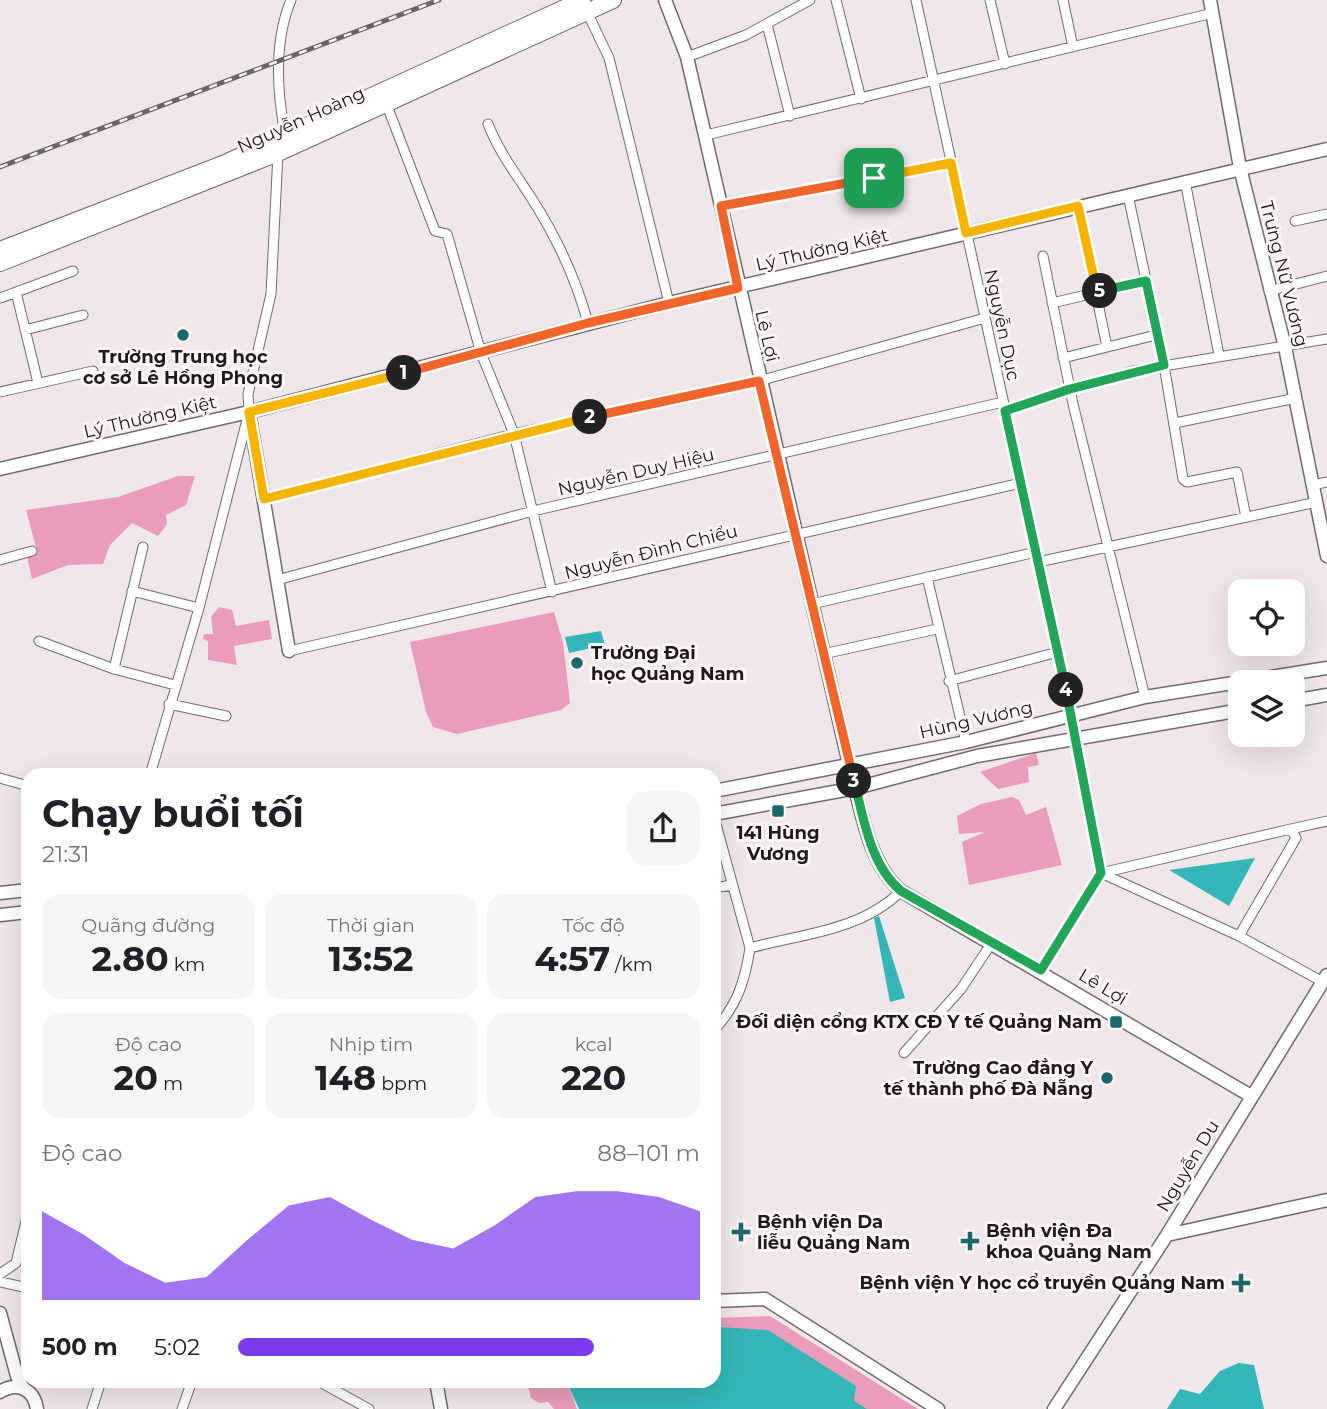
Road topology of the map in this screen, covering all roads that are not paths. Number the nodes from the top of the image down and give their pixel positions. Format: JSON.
{"nodes":[{"id":1,"x":291,"y":0,"type":"edge"},
{"id":2,"x":614,"y":0,"type":"edge"},
{"id":3,"x":665,"y":0,"type":"edge"},
{"id":4,"x":810,"y":0,"type":"edge"},
{"id":5,"x":836,"y":0,"type":"edge"},
{"id":6,"x":916,"y":0,"type":"edge"},
{"id":7,"x":990,"y":0,"type":"edge"},
{"id":8,"x":1063,"y":0,"type":"edge"},
{"id":9,"x":1210,"y":0,"type":"edge"},
{"id":10,"x":585,"y":6,"type":"edge"},
{"id":11,"x":1213,"y":13,"type":"junction"},
{"id":12,"x":767,"y":24,"type":"junction"},
{"id":13,"x":1073,"y":47,"type":"junction"},
{"id":14,"x":687,"y":57,"type":"junction"},
{"id":15,"x":463,"y":61,"type":"junction"},
{"id":16,"x":1005,"y":64,"type":"junction"},
{"id":17,"x":933,"y":81,"type":"junction"},
{"id":18,"x":861,"y":99,"type":"junction"},
{"id":19,"x":386,"y":103,"type":"junction"},
{"id":20,"x":790,"y":116,"type":"junction"},
{"id":21,"x":488,"y":124,"type":"dead end"},
{"id":22,"x":285,"y":134,"type":"junction"},
{"id":23,"x":706,"y":135,"type":"junction"},
{"id":24,"x":1327,"y":149,"type":"edge"},
{"id":25,"x":278,"y":153,"type":"junction"},
{"id":26,"x":951,"y":163,"type":"junction"},
{"id":27,"x":1240,"y":168,"type":"junction"},
{"id":28,"x":1185,"y":181,"type":"junction"},
{"id":29,"x":1128,"y":195,"type":"junction"},
{"id":30,"x":721,"y":206,"type":"junction"},
{"id":31,"x":1078,"y":206,"type":"junction"},
{"id":32,"x":1327,"y":214,"type":"edge"},
{"id":33,"x":1295,"y":221,"type":"dead end"},
{"id":34,"x":966,"y":233,"type":"junction"},
{"id":35,"x":0,"y":250,"type":"edge"},
{"id":36,"x":1043,"y":256,"type":"dead end"},
{"id":37,"x":0,"y":263,"type":"edge"},
{"id":38,"x":73,"y":271,"type":"dead end"},
{"id":39,"x":1327,"y":276,"type":"edge"},
{"id":40,"x":1146,"y":281,"type":"junction"},
{"id":41,"x":738,"y":288,"type":"junction"},
{"id":42,"x":1269,"y":291,"type":"junction"},
{"id":43,"x":16,"y":292,"type":"junction"},
{"id":44,"x":1097,"y":292,"type":"junction"},
{"id":45,"x":0,"y":298,"type":"edge"},
{"id":46,"x":668,"y":303,"type":"junction"},
{"id":47,"x":1052,"y":303,"type":"junction"},
{"id":48,"x":83,"y":315,"type":"dead end"},
{"id":49,"x":985,"y":318,"type":"junction"},
{"id":50,"x":588,"y":323,"type":"junction"},
{"id":51,"x":25,"y":330,"type":"junction"},
{"id":52,"x":1156,"y":335,"type":"junction"},
{"id":53,"x":1327,"y":339,"type":"edge"},
{"id":54,"x":1107,"y":347,"type":"junction"},
{"id":55,"x":1285,"y":347,"type":"junction"},
{"id":56,"x":481,"y":353,"type":"junction"},
{"id":57,"x":1219,"y":355,"type":"junction"},
{"id":58,"x":1063,"y":358,"type":"junction"},
{"id":59,"x":1164,"y":365,"type":"junction"},
{"id":60,"x":93,"y":371,"type":"dead end"},
{"id":61,"x":759,"y":381,"type":"junction"},
{"id":62,"x":38,"y":383,"type":"junction"},
{"id":63,"x":1070,"y":389,"type":"junction"},
{"id":64,"x":0,"y":392,"type":"edge"},
{"id":65,"x":1296,"y":398,"type":"junction"},
{"id":66,"x":1004,"y":407,"type":"junction"},
{"id":67,"x":249,"y":412,"type":"junction"},
{"id":68,"x":1175,"y":423,"type":"junction"},
{"id":69,"x":514,"y":434,"type":"junction"},
{"id":70,"x":777,"y":456,"type":"junction"},
{"id":71,"x":0,"y":469,"type":"edge"},
{"id":72,"x":1327,"y":482,"type":"edge"},
{"id":73,"x":1021,"y":483,"type":"junction"},
{"id":74,"x":1313,"y":485,"type":"junction"},
{"id":75,"x":264,"y":499,"type":"junction"},
{"id":76,"x":1317,"y":502,"type":"junction"},
{"id":77,"x":533,"y":511,"type":"junction"},
{"id":78,"x":1246,"y":517,"type":"junction"},
{"id":79,"x":795,"y":533,"type":"junction"},
{"id":80,"x":143,"y":547,"type":"dead end"},
{"id":81,"x":1108,"y":547,"type":"junction"},
{"id":82,"x":32,"y":551,"type":"dead end"},
{"id":83,"x":1327,"y":556,"type":"edge"},
{"id":84,"x":1037,"y":557,"type":"junction"},
{"id":85,"x":0,"y":560,"type":"edge"},
{"id":86,"x":927,"y":577,"type":"junction"},
{"id":87,"x":277,"y":580,"type":"junction"},
{"id":88,"x":132,"y":591,"type":"junction"},
{"id":89,"x":552,"y":592,"type":"junction"},
{"id":90,"x":812,"y":604,"type":"junction"},
{"id":91,"x":199,"y":608,"type":"junction"},
{"id":92,"x":937,"y":629,"type":"junction"},
{"id":93,"x":39,"y":642,"type":"dead end"},
{"id":94,"x":289,"y":651,"type":"joint"},
{"id":95,"x":1058,"y":652,"type":"junction"},
{"id":96,"x":823,"y":654,"type":"junction"},
{"id":97,"x":1327,"y":668,"type":"edge"},
{"id":98,"x":114,"y":669,"type":"junction"},
{"id":99,"x":949,"y":681,"type":"junction"},
{"id":100,"x":175,"y":685,"type":"junction"},
{"id":101,"x":1327,"y":695,"type":"edge"},
{"id":102,"x":1145,"y":698,"type":"junction"},
{"id":103,"x":1305,"y":699,"type":"edge"},
{"id":104,"x":169,"y":704,"type":"junction"},
{"id":105,"x":1228,"y":712,"type":"edge"},
{"id":106,"x":226,"y":716,"type":"dead end"},
{"id":107,"x":1071,"y":716,"type":"junction"},
{"id":108,"x":1074,"y":739,"type":"junction"},
{"id":109,"x":966,"y":743,"type":"junction"},
{"id":110,"x":849,"y":764,"type":"junction"},
{"id":111,"x":152,"y":768,"type":"edge"},
{"id":112,"x":0,"y":778,"type":"edge"},
{"id":113,"x":21,"y":784,"type":"edge"},
{"id":114,"x":856,"y":788,"type":"junction"},
{"id":115,"x":721,"y":790,"type":"edge"},
{"id":116,"x":721,"y":815,"type":"edge"},
{"id":117,"x":1327,"y":821,"type":"edge"},
{"id":118,"x":1291,"y":829,"type":"junction"},
{"id":119,"x":721,"y":843,"type":"edge"},
{"id":120,"x":1101,"y":873,"type":"junction"},
{"id":121,"x":732,"y":885,"type":"junction"},
{"id":122,"x":721,"y":887,"type":"edge"},
{"id":123,"x":21,"y":891,"type":"edge"},
{"id":124,"x":901,"y":891,"type":"junction"},
{"id":125,"x":0,"y":894,"type":"edge"},
{"id":126,"x":21,"y":913,"type":"edge"},
{"id":127,"x":0,"y":915,"type":"edge"},
{"id":128,"x":1239,"y":936,"type":"junction"},
{"id":129,"x":991,"y":944,"type":"junction"},
{"id":130,"x":750,"y":948,"type":"junction"},
{"id":131,"x":1041,"y":970,"type":"junction"},
{"id":132,"x":1325,"y":979,"type":"edge"},
{"id":133,"x":721,"y":1023,"type":"edge"},
{"id":134,"x":904,"y":1053,"type":"dead end"},
{"id":135,"x":1251,"y":1096,"type":"junction"},
{"id":136,"x":1327,"y":1200,"type":"edge"},
{"id":137,"x":1167,"y":1235,"type":"junction"},
{"id":138,"x":21,"y":1242,"type":"edge"},
{"id":139,"x":0,"y":1274,"type":"edge"},
{"id":140,"x":0,"y":1282,"type":"edge"},
{"id":141,"x":21,"y":1287,"type":"edge"},
{"id":142,"x":721,"y":1301,"type":"edge"},
{"id":143,"x":0,"y":1313,"type":"edge"},
{"id":144,"x":21,"y":1384,"type":"edge"},
{"id":145,"x":21,"y":1388,"type":"edge"},
{"id":146,"x":23,"y":1388,"type":"edge"},
{"id":147,"x":99,"y":1388,"type":"edge"},
{"id":148,"x":190,"y":1388,"type":"edge"},
{"id":149,"x":332,"y":1388,"type":"edge"},
{"id":150,"x":437,"y":1388,"type":"edge"},
{"id":151,"x":0,"y":1392,"type":"edge"},
{"id":152,"x":37,"y":1409,"type":"edge"},
{"id":153,"x":92,"y":1409,"type":"edge"},
{"id":154,"x":182,"y":1409,"type":"edge"},
{"id":155,"x":369,"y":1409,"type":"edge"},
{"id":156,"x":441,"y":1409,"type":"edge"},
{"id":157,"x":938,"y":1409,"type":"edge"},
{"id":158,"x":1054,"y":1409,"type":"edge"}],
"edges":[{"from":1,"to":22,"type":"street"},
{"from":2,"to":10,"type":"highway","name":"Nguyễn Hoàng"},
{"from":3,"to":14,"type":"street","name":"Lê Lợi"},
{"from":4,"to":12,"type":"street"},
{"from":5,"to":18,"type":"street"},
{"from":6,"to":17,"type":"street","name":"Nguyễn Dục"},
{"from":7,"to":16,"type":"street"},
{"from":8,"to":13,"type":"street"},
{"from":9,"to":11,"type":"street","name":"Trưng Nữ Vương"},
{"from":10,"to":15,"type":"highway","name":"Nguyễn Hoàng"},
{"from":10,"to":46,"type":"street"},
{"from":11,"to":13,"type":"street"},
{"from":11,"to":27,"type":"street","name":"Trưng Nữ Vương"},
{"from":12,"to":14,"type":"street"},
{"from":12,"to":20,"type":"street"},
{"from":13,"to":16,"type":"street"},
{"from":14,"to":23,"type":"street","name":"Lê Lợi"},
{"from":15,"to":19,"type":"highway","name":"Nguyễn Hoàng"},
{"from":15,"to":22,"type":"highway","name":"Nguyễn Hoàng"},
{"from":16,"to":17,"type":"street"},
{"from":17,"to":18,"type":"street"},
{"from":17,"to":26,"type":"street","name":"Nguyễn Dục"},
{"from":18,"to":20,"type":"street"},
{"from":19,"to":25,"type":"highway","name":"Nguyễn Hoàng"},
{"from":19,"to":56,"type":"street"},
{"from":20,"to":23,"type":"street"},
{"from":21,"to":50,"type":"street"},
{"from":22,"to":35,"type":"highway","name":"Nguyễn Hoàng"},
{"from":23,"to":30,"type":"street","name":"Lê Lợi"},
{"from":24,"to":27,"type":"street","name":"Lý Thường Kiệt"},
{"from":25,"to":37,"type":"highway","name":"Nguyễn Hoàng"},
{"from":25,"to":67,"type":"street"},
{"from":26,"to":30,"type":"street"},
{"from":26,"to":34,"type":"street","name":"Nguyễn Dục"},
{"from":27,"to":28,"type":"street","name":"Lý Thường Kiệt"},
{"from":27,"to":42,"type":"street","name":"Trưng Nữ Vương"},
{"from":28,"to":29,"type":"street","name":"Lý Thường Kiệt"},
{"from":28,"to":57,"type":"street"},
{"from":29,"to":31,"type":"street","name":"Lý Thường Kiệt"},
{"from":29,"to":40,"type":"street"},
{"from":30,"to":41,"type":"street","name":"Lê Lợi"},
{"from":31,"to":34,"type":"street","name":"Lý Thường Kiệt"},
{"from":31,"to":44,"type":"street"},
{"from":32,"to":33,"type":"street"},
{"from":34,"to":41,"type":"street","name":"Lý Thường Kiệt"},
{"from":34,"to":49,"type":"street","name":"Nguyễn Dục"},
{"from":36,"to":47,"type":"street"},
{"from":38,"to":43,"type":"street"},
{"from":39,"to":42,"type":"street"},
{"from":40,"to":44,"type":"street"},
{"from":40,"to":52,"type":"street"},
{"from":41,"to":46,"type":"street","name":"Lý Thường Kiệt"},
{"from":41,"to":61,"type":"street","name":"Lê Lợi"},
{"from":42,"to":55,"type":"street","name":"Trưng Nữ Vương"},
{"from":43,"to":45,"type":"street"},
{"from":43,"to":51,"type":"street"},
{"from":44,"to":47,"type":"street"},
{"from":44,"to":54,"type":"street"},
{"from":46,"to":50,"type":"street","name":"Lý Thường Kiệt"},
{"from":47,"to":58,"type":"street"},
{"from":48,"to":51,"type":"street"},
{"from":49,"to":61,"type":"street"},
{"from":49,"to":66,"type":"street","name":"Nguyễn Dục"},
{"from":50,"to":56,"type":"street","name":"Lý Thường Kiệt"},
{"from":51,"to":62,"type":"street"},
{"from":52,"to":54,"type":"street"},
{"from":52,"to":59,"type":"street"},
{"from":53,"to":55,"type":"street","name":"Nguyễn Duy Hiệu"},
{"from":54,"to":58,"type":"street"},
{"from":55,"to":57,"type":"street","name":"Nguyễn Duy Hiệu"},
{"from":55,"to":65,"type":"street","name":"Trưng Nữ Vương"},
{"from":56,"to":67,"type":"street","name":"Lý Thường Kiệt"},
{"from":56,"to":69,"type":"street"},
{"from":57,"to":59,"type":"street","name":"Nguyễn Duy Hiệu"},
{"from":58,"to":63,"type":"street"},
{"from":59,"to":63,"type":"street","name":"Nguyễn Duy Hiệu"},
{"from":59,"to":68,"type":"street"},
{"from":60,"to":62,"type":"street"},
{"from":61,"to":69,"type":"street"},
{"from":61,"to":70,"type":"street","name":"Lê Lợi"},
{"from":62,"to":64,"type":"street"},
{"from":63,"to":66,"type":"street","name":"Nguyễn Duy Hiệu"},
{"from":63,"to":81,"type":"street"},
{"from":65,"to":68,"type":"street"},
{"from":65,"to":74,"type":"street","name":"Trưng Nữ Vương"},
{"from":66,"to":70,"type":"street","name":"Nguyễn Duy Hiệu"},
{"from":66,"to":73,"type":"street","name":"Nguyễn Dục"},
{"from":67,"to":71,"type":"street","name":"Lý Thường Kiệt"},
{"from":67,"to":75,"type":"street"},
{"from":67,"to":91,"type":"street"},
{"from":68,"to":78,"type":"street"},
{"from":69,"to":75,"type":"street"},
{"from":69,"to":77,"type":"street"},
{"from":70,"to":77,"type":"street","name":"Nguyễn Duy Hiệu"},
{"from":70,"to":79,"type":"street","name":"Lê Lợi"},
{"from":72,"to":74,"type":"street"},
{"from":73,"to":79,"type":"street","name":"Nguyễn Đình Chiểu"},
{"from":73,"to":84,"type":"street","name":"Nguyễn Dục"},
{"from":74,"to":76,"type":"street","name":"Trưng Nữ Vương"},
{"from":75,"to":87,"type":"street"},
{"from":76,"to":78,"type":"street"},
{"from":76,"to":83,"type":"street","name":"Trưng Nữ Vương"},
{"from":77,"to":87,"type":"street","name":"Nguyễn Duy Hiệu"},
{"from":77,"to":89,"type":"street"},
{"from":78,"to":81,"type":"street"},
{"from":79,"to":89,"type":"street","name":"Nguyễn Đình Chiểu"},
{"from":79,"to":90,"type":"street","name":"Lê Lợi"},
{"from":80,"to":88,"type":"street"},
{"from":81,"to":84,"type":"street"},
{"from":81,"to":102,"type":"street"},
{"from":82,"to":85,"type":"street"},
{"from":84,"to":86,"type":"street"},
{"from":84,"to":95,"type":"street","name":"Nguyễn Dục"},
{"from":86,"to":90,"type":"street"},
{"from":86,"to":92,"type":"street"},
{"from":87,"to":94,"type":"street"},
{"from":88,"to":91,"type":"street"},
{"from":88,"to":98,"type":"street"},
{"from":89,"to":94,"type":"street","name":"Nguyễn Đình Chiểu"},
{"from":90,"to":96,"type":"street","name":"Lê Lợi"},
{"from":91,"to":100,"type":"street"},
{"from":92,"to":96,"type":"street"},
{"from":92,"to":99,"type":"street"},
{"from":93,"to":98,"type":"street"},
{"from":95,"to":99,"type":"street"},
{"from":95,"to":107,"type":"street","name":"Nguyễn Dục"},
{"from":96,"to":110,"type":"street","name":"Lê Lợi"},
{"from":97,"to":102,"type":"street","name":"Hùng Vương"},
{"from":98,"to":100,"type":"street"},
{"from":99,"to":109,"type":"street"},
{"from":100,"to":104,"type":"street"},
{"from":101,"to":103,"type":"street"},
{"from":102,"to":107,"type":"street","name":"Hùng Vương"},
{"from":104,"to":106,"type":"street"},
{"from":104,"to":111,"type":"street"},
{"from":105,"to":108,"type":"street","name":"Hùng Vương"},
{"from":107,"to":108,"type":"street","name":"Nguyễn Dục"},
{"from":107,"to":109,"type":"street","name":"Hùng Vương"},
{"from":108,"to":114,"type":"street","name":"Hùng Vương"},
{"from":108,"to":120,"type":"street","name":"Nguyễn Dục"},
{"from":109,"to":110,"type":"street","name":"Hùng Vương"},
{"from":110,"to":114,"type":"street","name":"Lê Lợi"},
{"from":110,"to":115,"type":"street","name":"Hùng Vương"},
{"from":112,"to":113,"type":"street"},
{"from":114,"to":116,"type":"street","name":"Hùng Vương"},
{"from":114,"to":124,"type":"street","name":"Lê Lợi"},
{"from":117,"to":118,"type":"street"},
{"from":118,"to":120,"type":"street"},
{"from":118,"to":128,"type":"street"},
{"from":119,"to":121,"type":"street"},
{"from":120,"to":128,"type":"street"},
{"from":120,"to":131,"type":"street"},
{"from":121,"to":122,"type":"street"},
{"from":121,"to":130,"type":"street"},
{"from":123,"to":125,"type":"street"},
{"from":124,"to":129,"type":"street","name":"Lê Lợi"},
{"from":124,"to":130,"type":"street"},
{"from":126,"to":127,"type":"street"},
{"from":128,"to":132,"type":"street"},
{"from":129,"to":131,"type":"street","name":"Lê Lợi"},
{"from":129,"to":134,"type":"street"},
{"from":130,"to":133,"type":"street"},
{"from":131,"to":135,"type":"street","name":"Lê Lợi"},
{"from":132,"to":135,"type":"street","name":"Nguyễn Du"},
{"from":135,"to":137,"type":"street","name":"Nguyễn Du"},
{"from":136,"to":137,"type":"street"},
{"from":137,"to":158,"type":"street","name":"Nguyễn Du"},
{"from":138,"to":139,"type":"street"},
{"from":140,"to":141,"type":"street"},
{"from":142,"to":157,"type":"street"},
{"from":143,"to":144,"type":"street"},
{"from":145,"to":151,"type":"street"},
{"from":146,"to":152,"type":"street"},
{"from":147,"to":153,"type":"street"},
{"from":148,"to":154,"type":"street"},
{"from":149,"to":155,"type":"street"},
{"from":150,"to":156,"type":"street"}]}
